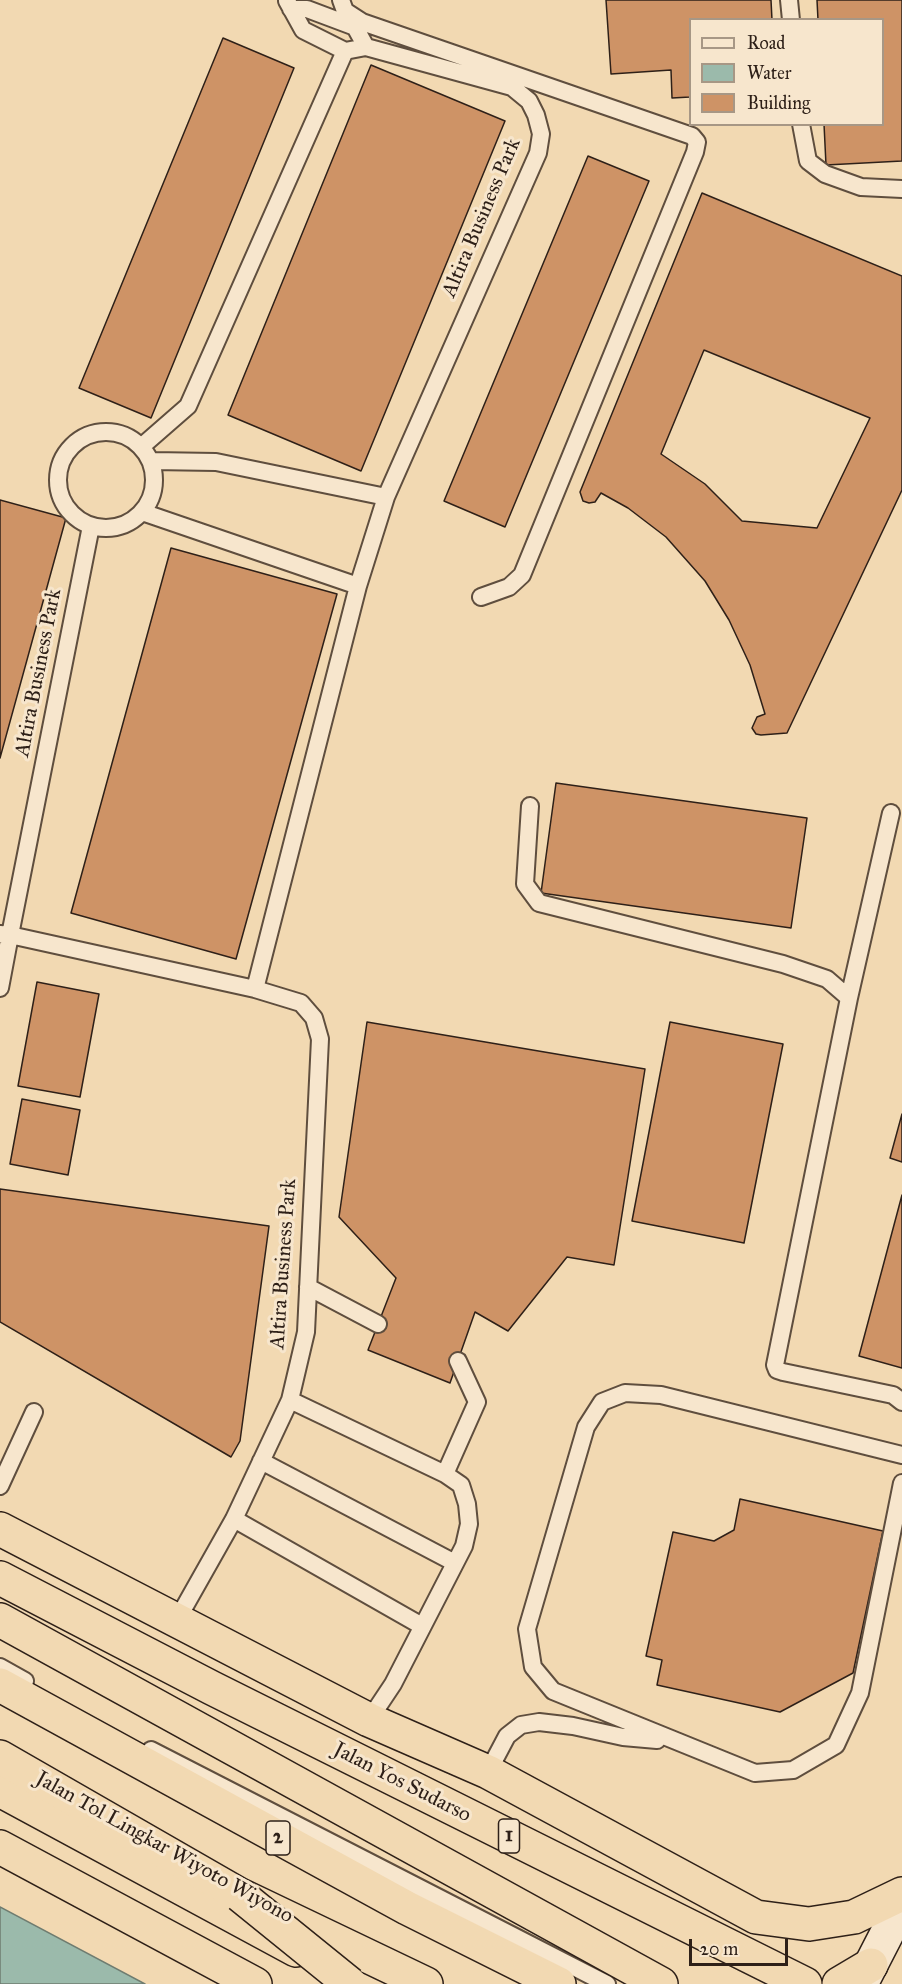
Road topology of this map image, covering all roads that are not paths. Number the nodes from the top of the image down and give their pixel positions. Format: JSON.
{"nodes":[{"id":1,"x":341,"y":0,"type":"edge"},
{"id":2,"x":789,"y":0,"type":"edge"},
{"id":3,"x":289,"y":5,"type":"edge"},
{"id":4,"x":791,"y":18,"type":"edge"},
{"id":5,"x":366,"y":47,"type":"junction"},
{"id":6,"x":345,"y":51,"type":"junction"},
{"id":7,"x":801,"y":126,"type":"edge"},
{"id":8,"x":902,"y":189,"type":"edge"},
{"id":9,"x":141,"y":447,"type":"junction"},
{"id":10,"x":152,"y":461,"type":"junction"},
{"id":11,"x":386,"y":497,"type":"junction"},
{"id":12,"x":142,"y":512,"type":"junction"},
{"id":13,"x":91,"y":526,"type":"junction"},
{"id":14,"x":358,"y":586,"type":"junction"},
{"id":15,"x":481,"y":597,"type":"dead end"},
{"id":16,"x":530,"y":806,"type":"dead end"},
{"id":17,"x":891,"y":813,"type":"dead end"},
{"id":18,"x":5,"y":934,"type":"edge"},
{"id":19,"x":0,"y":988,"type":"edge"},
{"id":20,"x":255,"y":989,"type":"junction"},
{"id":21,"x":849,"y":998,"type":"junction"},
{"id":22,"x":308,"y":1287,"type":"junction"},
{"id":23,"x":378,"y":1324,"type":"dead end"},
{"id":24,"x":458,"y":1361,"type":"dead end"},
{"id":25,"x":290,"y":1400,"type":"junction"},
{"id":26,"x":902,"y":1402,"type":"edge"},
{"id":27,"x":34,"y":1412,"type":"dead end"},
{"id":28,"x":902,"y":1455,"type":"edge"},
{"id":29,"x":261,"y":1461,"type":"junction"},
{"id":30,"x":445,"y":1474,"type":"junction"},
{"id":31,"x":902,"y":1483,"type":"edge"},
{"id":32,"x":0,"y":1486,"type":"edge"},
{"id":33,"x":234,"y":1520,"type":"junction"},
{"id":34,"x":0,"y":1529,"type":"edge"},
{"id":35,"x":455,"y":1563,"type":"junction"},
{"id":36,"x":0,"y":1578,"type":"edge"},
{"id":37,"x":0,"y":1620,"type":"edge"},
{"id":38,"x":177,"y":1620,"type":"junction"},
{"id":39,"x":422,"y":1626,"type":"junction"},
{"id":40,"x":0,"y":1667,"type":"edge"},
{"id":41,"x":0,"y":1685,"type":"edge"},
{"id":42,"x":369,"y":1720,"type":"junction"},
{"id":43,"x":676,"y":1742,"type":"junction"},
{"id":44,"x":0,"y":1757,"type":"edge"},
{"id":45,"x":488,"y":1772,"type":"junction"},
{"id":46,"x":0,"y":1790,"type":"edge"},
{"id":47,"x":0,"y":1847,"type":"edge"},
{"id":48,"x":902,"y":1894,"type":"edge"},
{"id":49,"x":240,"y":1896,"type":"junction"},
{"id":50,"x":902,"y":1904,"type":"edge"},
{"id":51,"x":866,"y":1975,"type":"edge"},
{"id":52,"x":651,"y":1979,"type":"edge"},
{"id":53,"x":255,"y":1984,"type":"edge"},
{"id":54,"x":350,"y":1984,"type":"edge"},
{"id":55,"x":358,"y":1984,"type":"edge"},
{"id":56,"x":426,"y":1984,"type":"edge"},
{"id":57,"x":559,"y":1984,"type":"edge"},
{"id":58,"x":607,"y":1984,"type":"edge"},
{"id":59,"x":805,"y":1984,"type":"edge"},
{"id":60,"x":839,"y":1984,"type":"edge"}],
"edges":[{"from":1,"to":15,"type":"lane"},
{"from":2,"to":4,"type":"lane"},
{"from":3,"to":5,"type":"lane"},
{"from":3,"to":6,"type":"lane"},
{"from":5,"to":6,"type":"lane","name":"Altira Business Park"},
{"from":5,"to":11,"type":"lane","name":"Altira Business Park"},
{"from":6,"to":9,"type":"lane"},
{"from":7,"to":8,"type":"lane"},
{"from":9,"to":10,"type":"lane"},
{"from":9,"to":13,"type":"lane"},
{"from":10,"to":11,"type":"lane"},
{"from":10,"to":12,"type":"lane"},
{"from":11,"to":14,"type":"lane","name":"Altira Business Park"},
{"from":12,"to":13,"type":"lane"},
{"from":12,"to":14,"type":"lane"},
{"from":13,"to":18,"type":"lane","name":"Altira Business Park"},
{"from":14,"to":20,"type":"lane","name":"Altira Business Park"},
{"from":16,"to":21,"type":"lane"},
{"from":17,"to":21,"type":"lane"},
{"from":18,"to":19,"type":"lane"},
{"from":18,"to":20,"type":"lane","name":"Altira Business Park"},
{"from":20,"to":22,"type":"lane","name":"Altira Business Park"},
{"from":21,"to":26,"type":"lane"},
{"from":22,"to":23,"type":"lane"},
{"from":22,"to":25,"type":"lane","name":"Altira Business Park"},
{"from":24,"to":30,"type":"lane"},
{"from":25,"to":29,"type":"lane","name":"Altira Business Park"},
{"from":25,"to":30,"type":"lane"},
{"from":27,"to":32,"type":"lane"},
{"from":28,"to":43,"type":"lane"},
{"from":29,"to":33,"type":"lane","name":"Altira Business Park"},
{"from":29,"to":35,"type":"lane"},
{"from":30,"to":35,"type":"lane"},
{"from":31,"to":43,"type":"lane"},
{"from":33,"to":38,"type":"lane","name":"Altira Business Park"},
{"from":33,"to":39,"type":"lane"},
{"from":34,"to":38,"type":"highway"},
{"from":35,"to":39,"type":"lane"},
{"from":36,"to":59,"type":"highway","name":"Jalan Yos Sudarso","number":"1"},
{"from":37,"to":52,"type":"highway"},
{"from":38,"to":42,"type":"highway"},
{"from":39,"to":42,"type":"lane"},
{"from":40,"to":58,"type":"lane"},
{"from":41,"to":57,"type":"highway","number":"2"},
{"from":42,"to":45,"type":"highway"},
{"from":43,"to":45,"type":"lane"},
{"from":44,"to":49,"type":"highway","name":"Jalan Tol Lingkar Wiyoto Wiyono"},
{"from":45,"to":48,"type":"highway"},
{"from":46,"to":55,"type":"highway"},
{"from":47,"to":53,"type":"highway"},
{"from":49,"to":54,"type":"highway","bridge":true},
{"from":49,"to":56,"type":"highway","name":"Jalan Tol Lingkar Wiyoto Wiyono","bridge":true},
{"from":50,"to":51,"type":"main road"},
{"from":51,"to":60,"type":"highway"}]}
